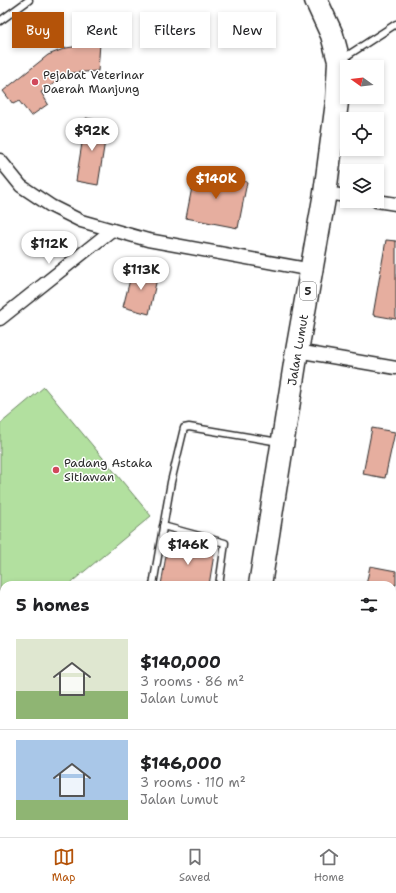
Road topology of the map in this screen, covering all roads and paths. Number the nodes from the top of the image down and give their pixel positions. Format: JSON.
{"nodes":[{"id":1,"x":29,"y":0,"type":"edge"},
{"id":2,"x":316,"y":0,"type":"edge"},
{"id":3,"x":0,"y":21,"type":"edge"},
{"id":4,"x":396,"y":24,"type":"edge"},
{"id":5,"x":339,"y":61,"type":"junction"},
{"id":6,"x":0,"y":160,"type":"edge"},
{"id":7,"x":325,"y":193,"type":"junction"},
{"id":8,"x":340,"y":195,"type":"edge"},
{"id":9,"x":384,"y":202,"type":"edge"},
{"id":10,"x":396,"y":204,"type":"edge"},
{"id":11,"x":112,"y":230,"type":"junction"},
{"id":12,"x":312,"y":270,"type":"junction"},
{"id":13,"x":0,"y":319,"type":"edge"},
{"id":14,"x":297,"y":351,"type":"junction"},
{"id":15,"x":396,"y":368,"type":"edge"},
{"id":16,"x":282,"y":443,"type":"junction"},
{"id":17,"x":163,"y":526,"type":"junction"},
{"id":18,"x":154,"y":581,"type":"edge"},
{"id":19,"x":220,"y":581,"type":"edge"},
{"id":20,"x":261,"y":581,"type":"edge"}],
"edges":[{"from":1,"to":3,"type":"lane"},
{"from":2,"to":5,"type":"highway","name":"Jalan Lumut","number":"5"},
{"from":4,"to":5,"type":"lane"},
{"from":5,"to":7,"type":"highway","name":"Jalan Lumut","number":"5"},
{"from":6,"to":11,"type":"street"},
{"from":7,"to":8,"type":"street"},
{"from":7,"to":12,"type":"highway","name":"Jalan Lumut","number":"5"},
{"from":9,"to":10,"type":"street"},
{"from":11,"to":12,"type":"street"},
{"from":11,"to":13,"type":"street"},
{"from":12,"to":14,"type":"highway","name":"Jalan Lumut","number":"5"},
{"from":14,"to":15,"type":"street"},
{"from":14,"to":16,"type":"highway","name":"Jalan Lumut","number":"5"},
{"from":16,"to":17,"type":"lane"},
{"from":16,"to":20,"type":"highway","name":"Jalan Lumut","number":"5"},
{"from":17,"to":18,"type":"lane"},
{"from":17,"to":19,"type":"lane"}]}
